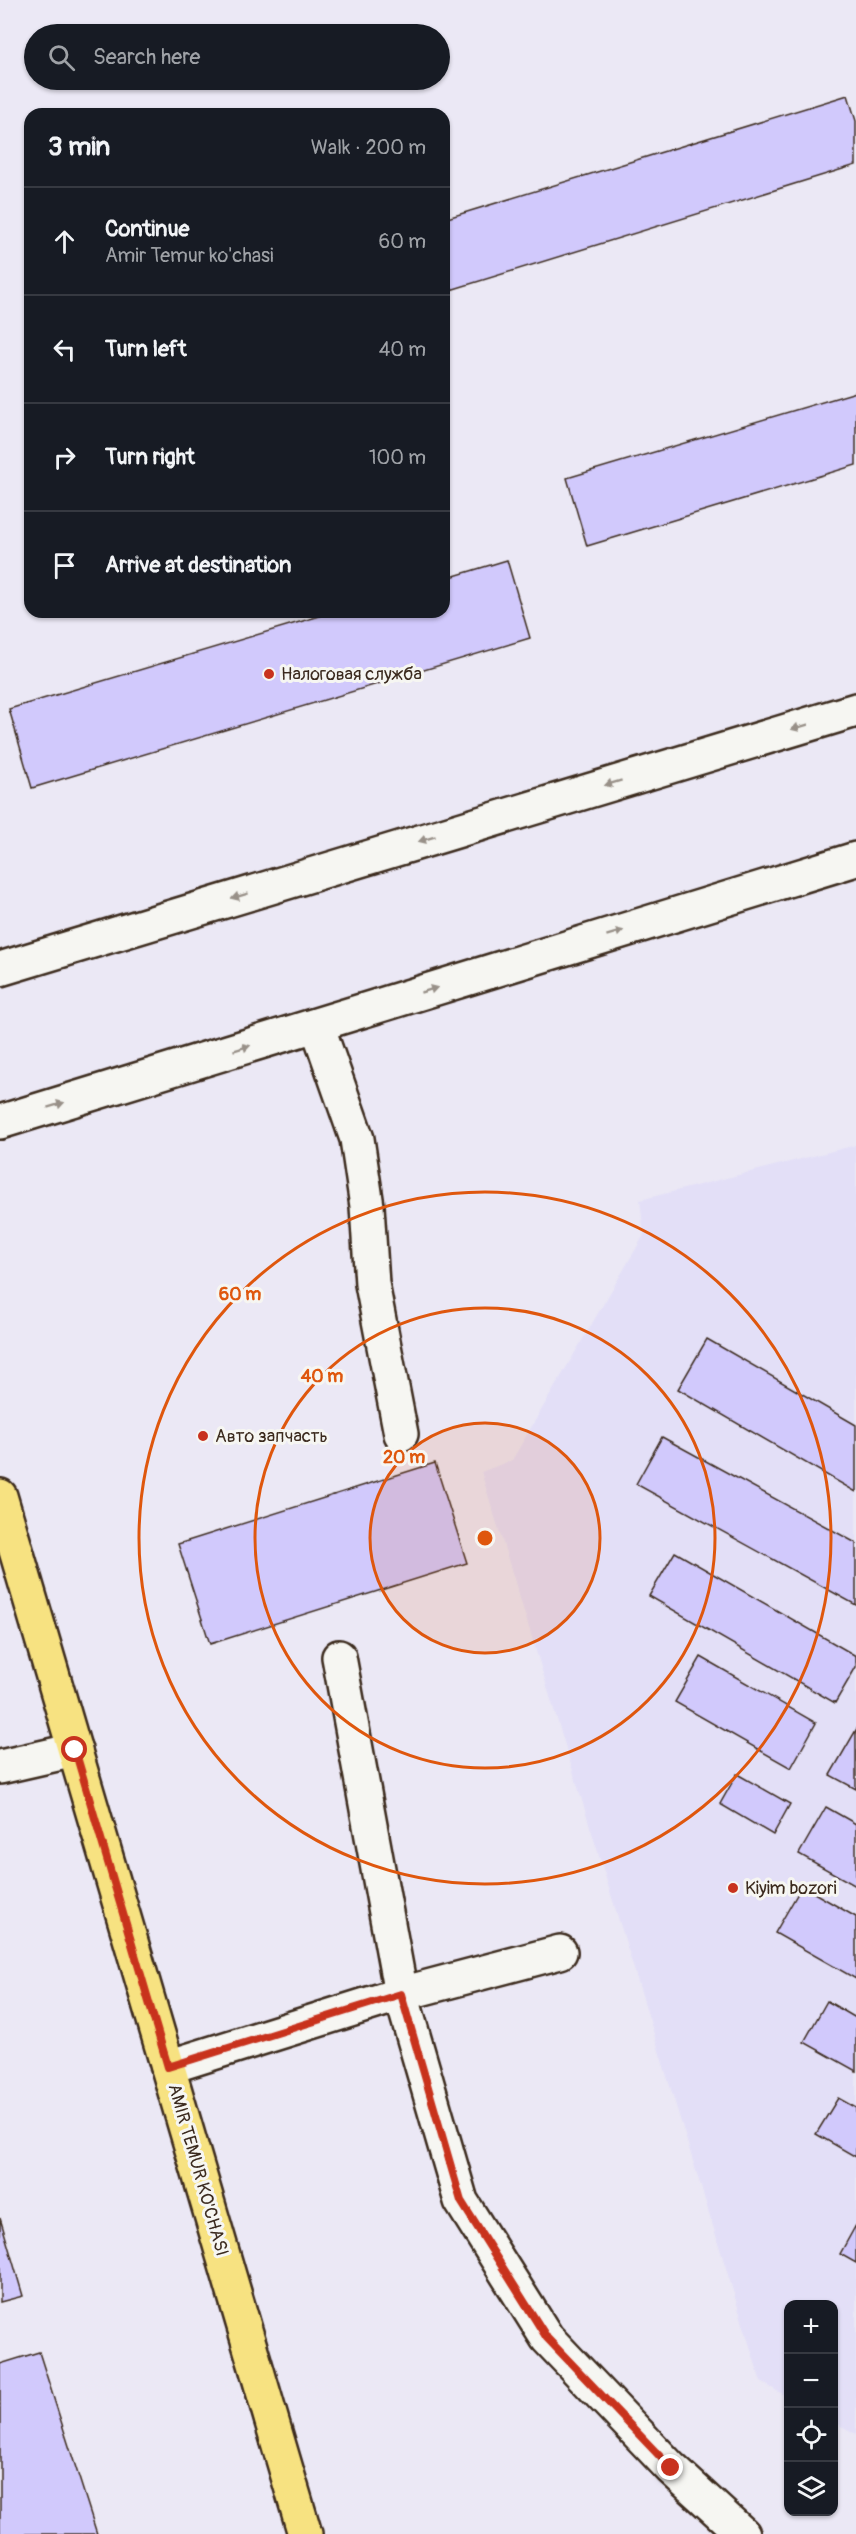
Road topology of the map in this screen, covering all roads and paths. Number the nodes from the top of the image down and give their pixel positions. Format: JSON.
{"nodes":[{"id":1,"x":856,"y":710,"type":"edge"},
{"id":2,"x":856,"y":859,"type":"edge"},
{"id":3,"x":0,"y":969,"type":"edge"},
{"id":4,"x":316,"y":1025,"type":"junction"},
{"id":5,"x":0,"y":1122,"type":"edge"},
{"id":6,"x":401,"y":1434,"type":"dead end"},
{"id":7,"x":0,"y":1496,"type":"edge"},
{"id":8,"x":339,"y":1657,"type":"dead end"},
{"id":9,"x":75,"y":1750,"type":"junction"},
{"id":10,"x":0,"y":1767,"type":"edge"},
{"id":11,"x":560,"y":1952,"type":"dead end"},
{"id":12,"x":401,"y":1994,"type":"junction"},
{"id":13,"x":168,"y":2067,"type":"junction"},
{"id":14,"x":305,"y":2534,"type":"edge"},
{"id":15,"x":743,"y":2534,"type":"edge"}],
"edges":[{"from":1,"to":3,"type":"street","one_way":true},
{"from":4,"to":2,"type":"street","one_way":true},
{"from":5,"to":4,"type":"street","one_way":true},
{"from":4,"to":6,"type":"street"},
{"from":7,"to":9,"type":"main road","name":"AMIR TEMUR KO'CHASI"},
{"from":8,"to":12,"type":"street"},
{"from":9,"to":10,"type":"street"},
{"from":9,"to":13,"type":"main road","name":"AMIR TEMUR KO'CHASI"},
{"from":11,"to":12,"type":"street"},
{"from":12,"to":13,"type":"street"},
{"from":12,"to":15,"type":"street"},
{"from":13,"to":14,"type":"main road","name":"AMIR TEMUR KO'CHASI"}]}
